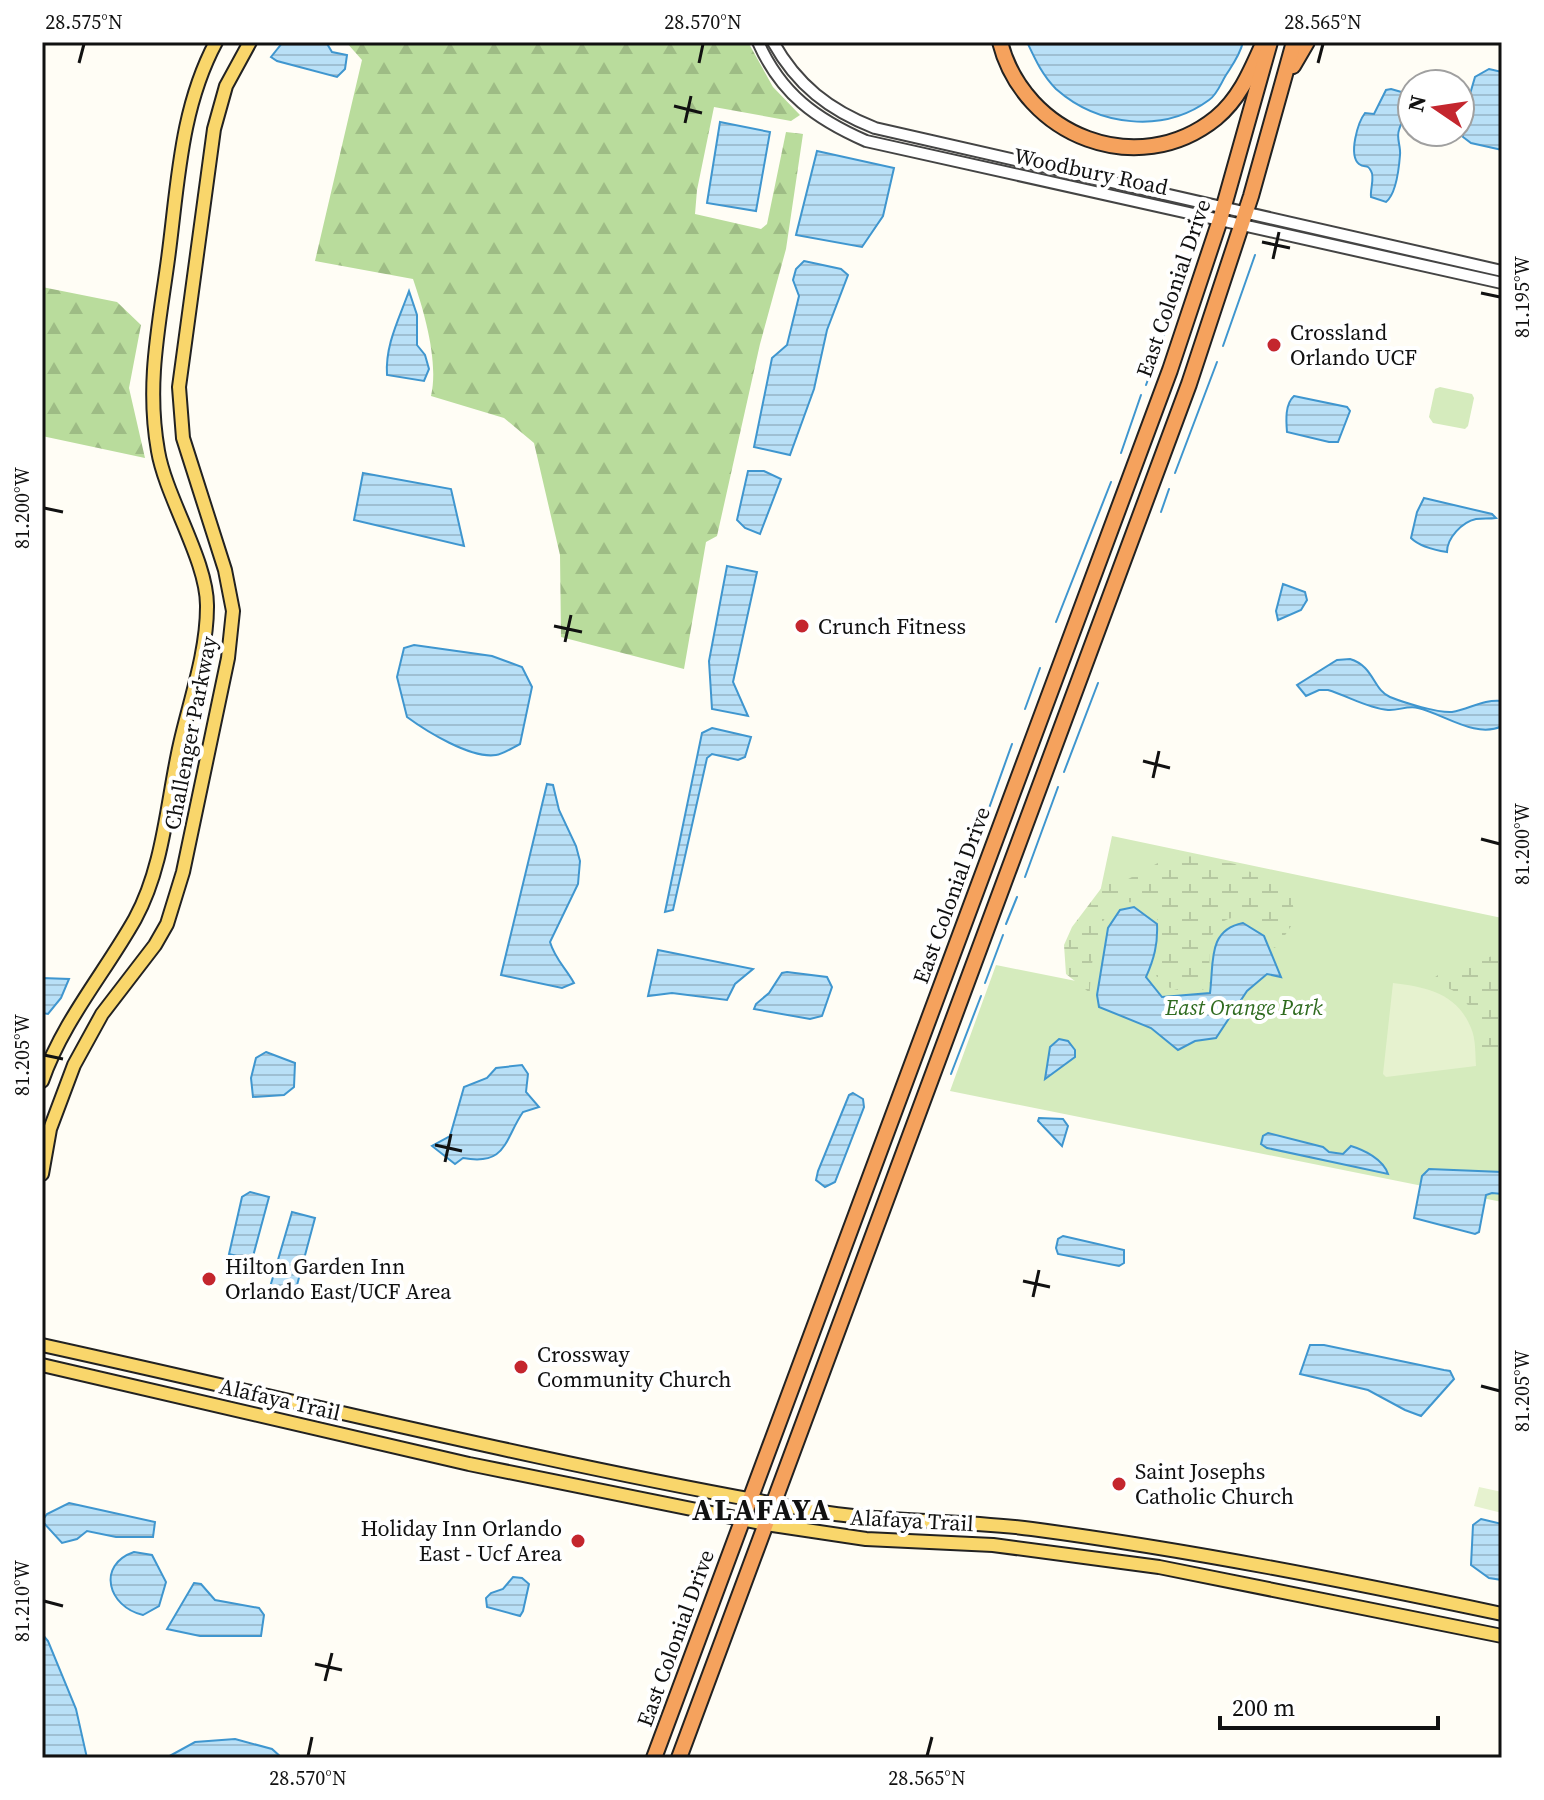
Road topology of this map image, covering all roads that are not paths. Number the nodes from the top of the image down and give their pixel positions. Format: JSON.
{"nodes":[{"id":1,"x":216,"y":42,"type":"edge"},
{"id":2,"x":250,"y":42,"type":"edge"},
{"id":3,"x":758,"y":42,"type":"edge"},
{"id":4,"x":773,"y":42,"type":"edge"},
{"id":5,"x":1000,"y":42,"type":"edge"},
{"id":6,"x":1267,"y":42,"type":"edge"},
{"id":7,"x":1294,"y":42,"type":"edge"},
{"id":8,"x":1307,"y":42,"type":"edge"},
{"id":9,"x":1284,"y":80,"type":"junction"},
{"id":10,"x":834,"y":127,"type":"junction"},
{"id":11,"x":875,"y":128,"type":"junction"},
{"id":12,"x":1222,"y":213,"type":"junction"},
{"id":13,"x":1244,"y":219,"type":"junction"},
{"id":14,"x":1502,"y":271,"type":"edge"},
{"id":15,"x":1502,"y":283,"type":"edge"},
{"id":16,"x":994,"y":844,"type":"junction"},
{"id":17,"x":983,"y":873,"type":"junction"},
{"id":18,"x":1004,"y":881,"type":"junction"},
{"id":19,"x":993,"y":910,"type":"junction"},
{"id":20,"x":42,"y":1081,"type":"edge"},
{"id":21,"x":42,"y":1174,"type":"edge"},
{"id":22,"x":42,"y":1345,"type":"edge"},
{"id":23,"x":42,"y":1365,"type":"edge"},
{"id":24,"x":297,"y":1402,"type":"junction"},
{"id":25,"x":324,"y":1408,"type":"junction"},
{"id":26,"x":265,"y":1415,"type":"junction"},
{"id":27,"x":291,"y":1421,"type":"junction"},
{"id":28,"x":508,"y":1451,"type":"junction"},
{"id":29,"x":469,"y":1464,"type":"junction"},
{"id":30,"x":751,"y":1499,"type":"junction"},
{"id":31,"x":773,"y":1503,"type":"junction"},
{"id":32,"x":743,"y":1520,"type":"junction"},
{"id":33,"x":960,"y":1522,"type":"junction"},
{"id":34,"x":766,"y":1524,"type":"junction"},
{"id":35,"x":989,"y":1524,"type":"junction"},
{"id":36,"x":1064,"y":1533,"type":"junction"},
{"id":37,"x":930,"y":1542,"type":"junction"},
{"id":38,"x":960,"y":1543,"type":"junction"},
{"id":39,"x":1045,"y":1552,"type":"junction"},
{"id":40,"x":1502,"y":1614,"type":"edge"},
{"id":41,"x":1502,"y":1636,"type":"edge"},
{"id":42,"x":654,"y":1758,"type":"edge"},
{"id":43,"x":679,"y":1758,"type":"edge"}],
"edges":[{"from":1,"to":20,"type":"main road","name":"Challenger Parkway"},
{"from":2,"to":21,"type":"main road","name":"Challenger Parkway"},
{"from":3,"to":10,"type":"street","name":"Woodbury Road"},
{"from":4,"to":11,"type":"street","name":"Woodbury Road"},
{"from":5,"to":6,"type":"highway"},
{"from":6,"to":12,"type":"highway","name":"East Colonial Drive"},
{"from":7,"to":9,"type":"highway","name":"East Colonial Drive"},
{"from":8,"to":9,"type":"highway"},
{"from":9,"to":13,"type":"highway","name":"East Colonial Drive"},
{"from":10,"to":11,"type":"street"},
{"from":10,"to":12,"type":"street","name":"Woodbury Road"},
{"from":11,"to":12,"type":"street","name":"Woodbury Road"},
{"from":12,"to":13,"type":"street","name":"Woodbury Road"},
{"from":12,"to":16,"type":"highway","name":"East Colonial Drive"},
{"from":13,"to":14,"type":"street","name":"Woodbury Road"},
{"from":13,"to":15,"type":"street","name":"Woodbury Road"},
{"from":13,"to":18,"type":"highway","name":"East Colonial Drive"},
{"from":16,"to":17,"type":"highway","name":"East Colonial Drive"},
{"from":16,"to":18,"type":"highway"},
{"from":17,"to":19,"type":"highway"},
{"from":17,"to":30,"type":"highway","name":"East Colonial Drive"},
{"from":18,"to":19,"type":"highway","name":"East Colonial Drive"},
{"from":19,"to":31,"type":"highway","name":"East Colonial Drive"},
{"from":22,"to":24,"type":"main road","name":"Alafaya Trail"},
{"from":23,"to":26,"type":"main road","name":"Alafaya Trail"},
{"from":24,"to":25,"type":"main road","name":"Alafaya Trail"},
{"from":24,"to":26,"type":"main road"},
{"from":25,"to":27,"type":"main road"},
{"from":25,"to":28,"type":"main road","name":"Alafaya Trail"},
{"from":26,"to":27,"type":"main road","name":"Alafaya Trail"},
{"from":27,"to":29,"type":"main road","name":"Alafaya Trail"},
{"from":28,"to":29,"type":"main road"},
{"from":28,"to":30,"type":"main road","name":"Alafaya Trail"},
{"from":29,"to":32,"type":"main road","name":"Alafaya Trail"},
{"from":30,"to":31,"type":"main road","name":"Alafaya Trail"},
{"from":30,"to":32,"type":"highway","name":"East Colonial Drive"},
{"from":31,"to":33,"type":"main road","name":"Alafaya Trail"},
{"from":31,"to":34,"type":"highway","name":"East Colonial Drive"},
{"from":32,"to":34,"type":"main road","name":"Alafaya Trail"},
{"from":32,"to":42,"type":"highway","name":"East Colonial Drive"},
{"from":33,"to":35,"type":"main road","name":"Alafaya Trail"},
{"from":33,"to":37,"type":"main road"},
{"from":34,"to":37,"type":"main road","name":"Alafaya Trail"},
{"from":34,"to":43,"type":"highway","name":"East Colonial Drive"},
{"from":35,"to":36,"type":"main road","name":"Alafaya Trail"},
{"from":35,"to":38,"type":"main road"},
{"from":36,"to":39,"type":"main road"},
{"from":36,"to":40,"type":"main road","name":"Alafaya Trail"},
{"from":37,"to":38,"type":"main road","name":"Alafaya Trail"},
{"from":38,"to":39,"type":"main road","name":"Alafaya Trail"},
{"from":39,"to":41,"type":"main road","name":"Alafaya Trail"}]}
